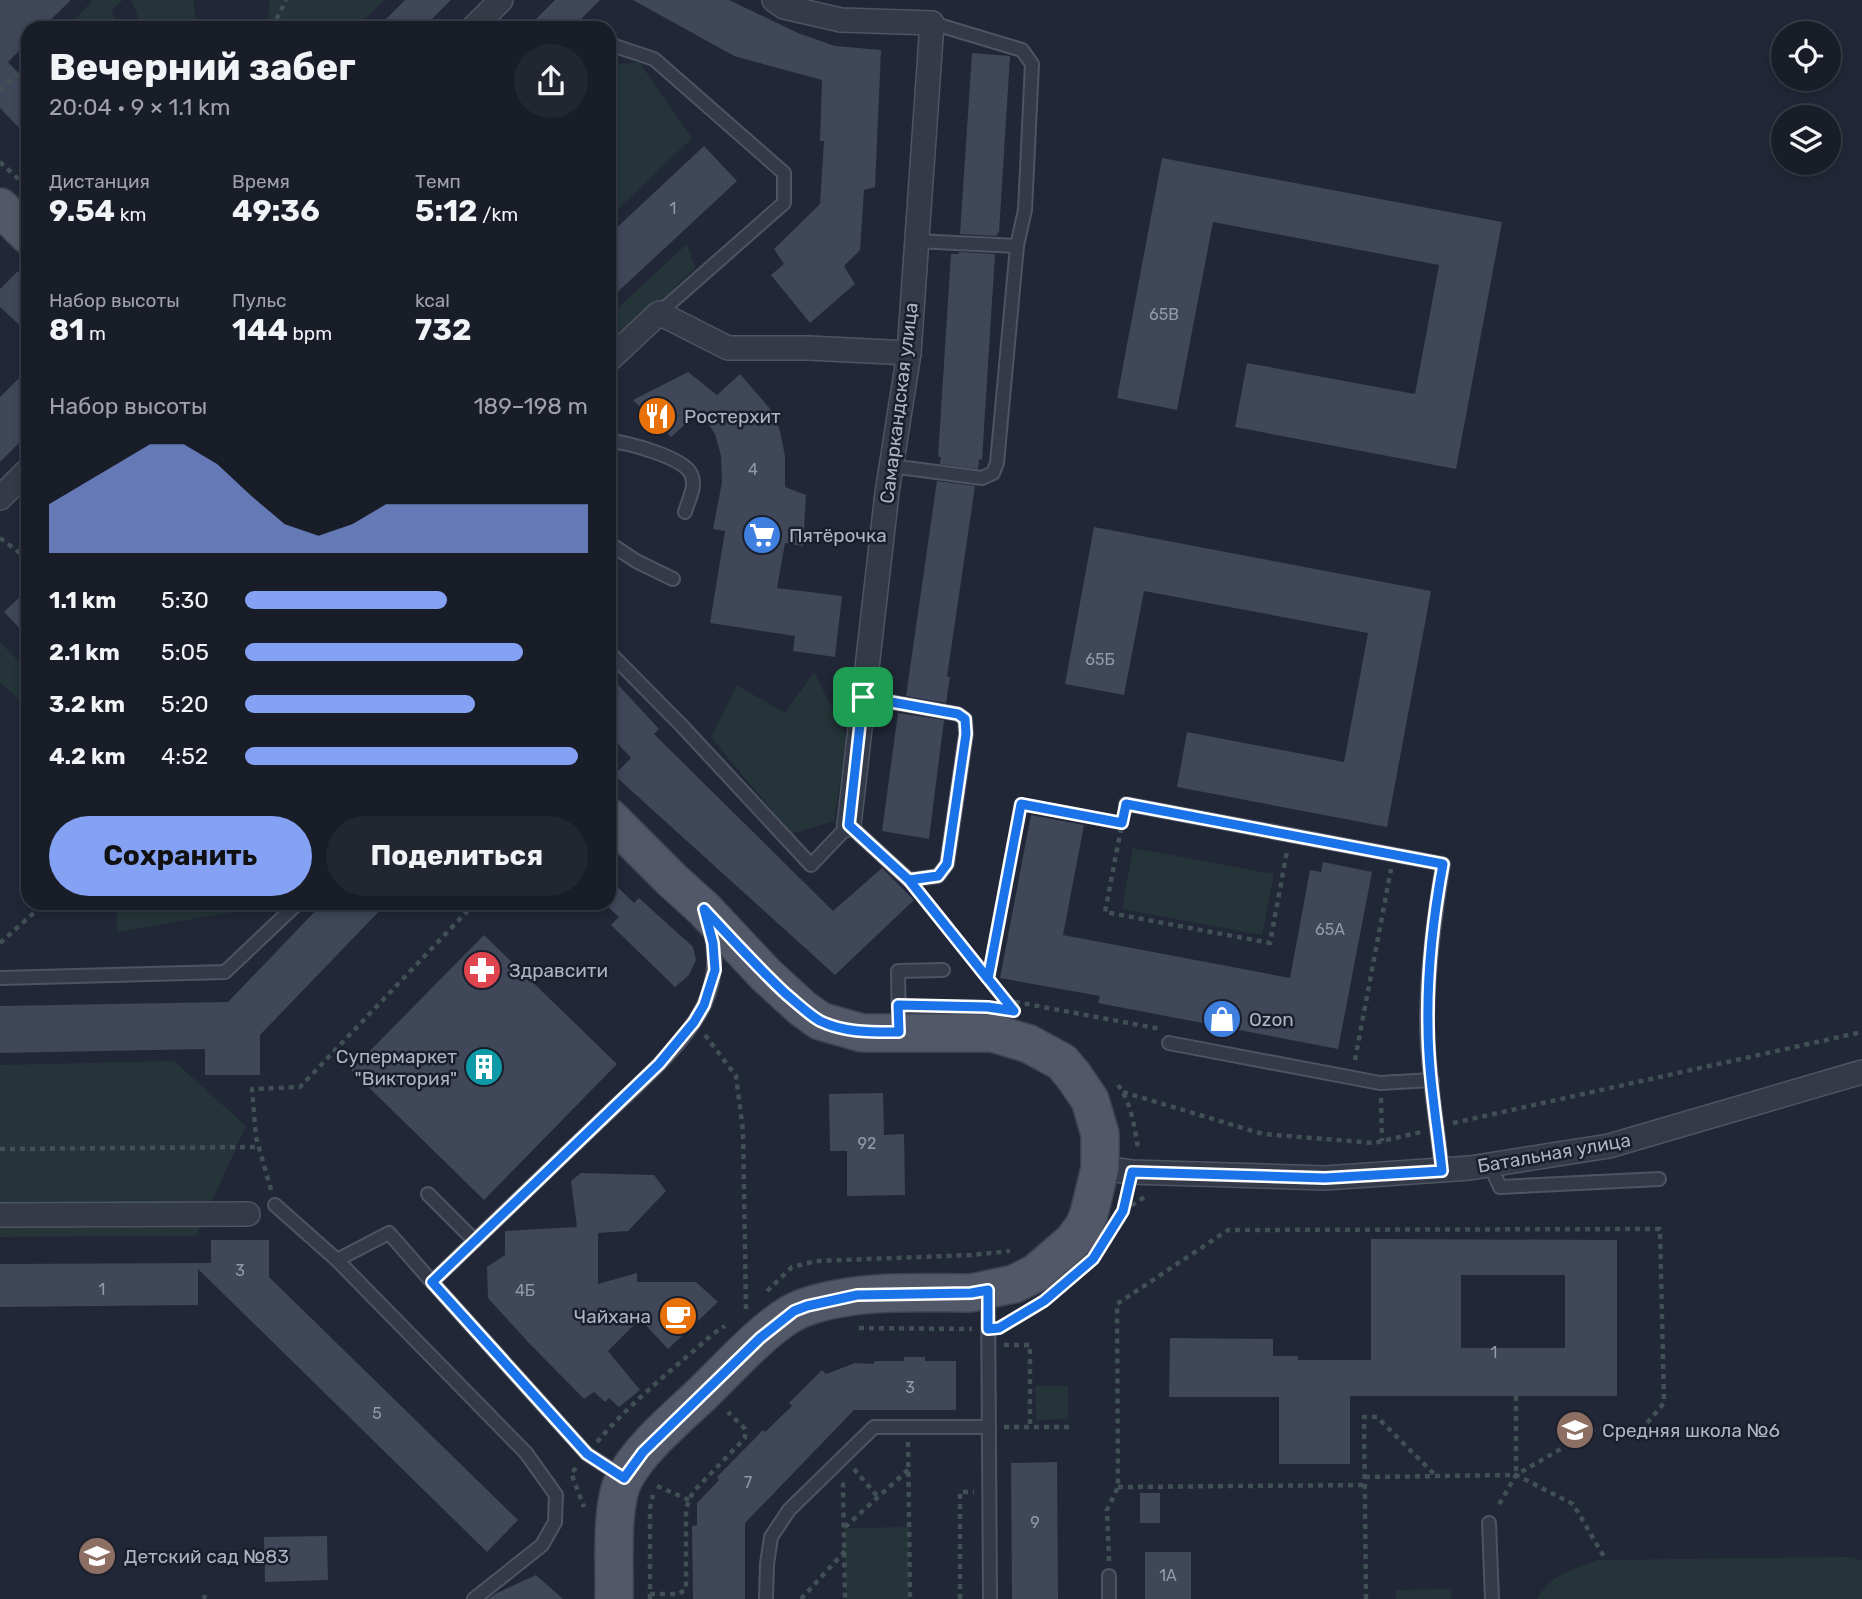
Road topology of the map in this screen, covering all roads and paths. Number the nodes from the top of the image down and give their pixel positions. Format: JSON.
{"nodes":[{"id":1,"x":286,"y":0,"type":"edge"},
{"id":2,"x":501,"y":0,"type":"edge"},
{"id":3,"x":774,"y":0,"type":"edge"},
{"id":4,"x":276,"y":21,"type":"edge"},
{"id":5,"x":480,"y":21,"type":"edge"},
{"id":6,"x":932,"y":23,"type":"junction"},
{"id":7,"x":616,"y":46,"type":"edge"},
{"id":8,"x":21,"y":70,"type":"edge"},
{"id":9,"x":0,"y":90,"type":"edge"},
{"id":10,"x":0,"y":162,"type":"edge"},
{"id":11,"x":13,"y":214,"type":"edge"},
{"id":12,"x":916,"y":241,"type":"junction"},
{"id":13,"x":1017,"y":246,"type":"junction"},
{"id":14,"x":659,"y":313,"type":"junction"},
{"id":15,"x":616,"y":353,"type":"edge"},
{"id":16,"x":909,"y":353,"type":"junction"},
{"id":17,"x":616,"y":443,"type":"edge"},
{"id":18,"x":891,"y":466,"type":"junction"},
{"id":19,"x":21,"y":477,"type":"edge"},
{"id":20,"x":0,"y":498,"type":"edge"},
{"id":21,"x":685,"y":512,"type":"dead end"},
{"id":22,"x":0,"y":538,"type":"edge"},
{"id":23,"x":616,"y":548,"type":"edge"},
{"id":24,"x":21,"y":554,"type":"edge"},
{"id":25,"x":673,"y":579,"type":"dead end"},
{"id":26,"x":616,"y":659,"type":"edge"},
{"id":27,"x":863,"y":697,"type":"junction"},
{"id":28,"x":1126,"y":804,"type":"joint"},
{"id":29,"x":616,"y":807,"type":"edge"},
{"id":30,"x":1122,"y":823,"type":"junction"},
{"id":31,"x":849,"y":825,"type":"junction"},
{"id":32,"x":1290,"y":835,"type":"junction"},
{"id":33,"x":1394,"y":855,"type":"junction"},
{"id":34,"x":909,"y":880,"type":"junction"},
{"id":35,"x":704,"y":909,"type":"junction"},
{"id":36,"x":38,"y":910,"type":"edge"},
{"id":37,"x":291,"y":910,"type":"edge"},
{"id":38,"x":468,"y":910,"type":"edge"},
{"id":39,"x":0,"y":943,"type":"edge"},
{"id":40,"x":943,"y":970,"type":"dead end"},
{"id":41,"x":0,"y":978,"type":"edge"},
{"id":42,"x":988,"y":979,"type":"junction"},
{"id":43,"x":1010,"y":1005,"type":"dead end"},
{"id":44,"x":694,"y":1022,"type":"junction"},
{"id":45,"x":899,"y":1032,"type":"junction"},
{"id":46,"x":1862,"y":1032,"type":"edge"},
{"id":47,"x":1168,"y":1043,"type":"dead end"},
{"id":48,"x":1862,"y":1072,"type":"edge"},
{"id":49,"x":1352,"y":1077,"type":"junction"},
{"id":50,"x":1432,"y":1080,"type":"junction"},
{"id":51,"x":1116,"y":1083,"type":"dead end"},
{"id":52,"x":1380,"y":1083,"type":"junction"},
{"id":53,"x":1123,"y":1092,"type":"junction"},
{"id":54,"x":1437,"y":1127,"type":"junction"},
{"id":55,"x":1382,"y":1141,"type":"junction"},
{"id":56,"x":259,"y":1147,"type":"junction"},
{"id":57,"x":0,"y":1149,"type":"edge"},
{"id":58,"x":1490,"y":1165,"type":"junction"},
{"id":59,"x":1116,"y":1170,"type":"junction"},
{"id":60,"x":1442,"y":1171,"type":"junction"},
{"id":61,"x":1658,"y":1179,"type":"dead end"},
{"id":62,"x":428,"y":1194,"type":"dead end"},
{"id":63,"x":275,"y":1205,"type":"joint"},
{"id":64,"x":248,"y":1214,"type":"dead end"},
{"id":65,"x":0,"y":1215,"type":"edge"},
{"id":66,"x":1117,"y":1220,"type":"dead end"},
{"id":67,"x":475,"y":1241,"type":"junction"},
{"id":68,"x":1014,"y":1251,"type":"dead end"},
{"id":69,"x":337,"y":1259,"type":"junction"},
{"id":70,"x":432,"y":1282,"type":"junction"},
{"id":71,"x":988,"y":1290,"type":"junction"},
{"id":72,"x":758,"y":1299,"type":"dead end"},
{"id":73,"x":752,"y":1305,"type":"dead end"},
{"id":74,"x":746,"y":1310,"type":"junction"},
{"id":75,"x":1021,"y":1315,"type":"dead end"},
{"id":76,"x":738,"y":1317,"type":"dead end"},
{"id":77,"x":730,"y":1322,"type":"dead end"},
{"id":78,"x":848,"y":1328,"type":"dead end"},
{"id":79,"x":993,"y":1329,"type":"junction"},
{"id":80,"x":1516,"y":1396,"type":"dead end"},
{"id":81,"x":736,"y":1403,"type":"dead end"},
{"id":82,"x":616,"y":1419,"type":"dead end"},
{"id":83,"x":908,"y":1427,"type":"junction"},
{"id":84,"x":989,"y":1427,"type":"junction"},
{"id":85,"x":1030,"y":1427,"type":"junction"},
{"id":86,"x":1069,"y":1427,"type":"dead end"},
{"id":87,"x":844,"y":1457,"type":"junction"},
{"id":88,"x":831,"y":1469,"type":"junction"},
{"id":89,"x":909,"y":1469,"type":"junction"},
{"id":90,"x":1436,"y":1475,"type":"junction"},
{"id":91,"x":1516,"y":1475,"type":"junction"},
{"id":92,"x":664,"y":1476,"type":"dead end"},
{"id":93,"x":1365,"y":1477,"type":"junction"},
{"id":94,"x":641,"y":1482,"type":"junction"},
{"id":95,"x":1365,"y":1485,"type":"junction"},
{"id":96,"x":1118,"y":1487,"type":"junction"},
{"id":97,"x":989,"y":1492,"type":"junction"},
{"id":98,"x":878,"y":1497,"type":"junction"},
{"id":99,"x":689,"y":1500,"type":"junction"},
{"id":100,"x":1489,"y":1524,"type":"joint"},
{"id":101,"x":844,"y":1528,"type":"junction"},
{"id":102,"x":845,"y":1551,"type":"dead end"},
{"id":103,"x":1606,"y":1560,"type":"dead end"},
{"id":104,"x":1109,"y":1576,"type":"joint"},
{"id":105,"x":650,"y":1597,"type":"edge"},
{"id":106,"x":474,"y":1599,"type":"edge"},
{"id":107,"x":614,"y":1599,"type":"edge"},
{"id":108,"x":766,"y":1599,"type":"edge"},
{"id":109,"x":801,"y":1599,"type":"edge"},
{"id":110,"x":845,"y":1599,"type":"edge"},
{"id":111,"x":910,"y":1599,"type":"edge"},
{"id":112,"x":961,"y":1599,"type":"edge"},
{"id":113,"x":990,"y":1599,"type":"edge"},
{"id":114,"x":1109,"y":1599,"type":"edge"},
{"id":115,"x":1366,"y":1599,"type":"edge"},
{"id":116,"x":1492,"y":1599,"type":"edge"}],
"edges":[{"from":1,"to":4,"type":"path"},
{"from":2,"to":5,"type":"street"},
{"from":3,"to":6,"type":"street"},
{"from":6,"to":12,"type":"street","name":"Самаркандская улица"},
{"from":6,"to":13,"type":"lane"},
{"from":7,"to":14,"type":"lane"},
{"from":8,"to":9,"type":"path"},
{"from":10,"to":11,"type":"path"},
{"from":12,"to":13,"type":"lane"},
{"from":12,"to":16,"type":"street","name":"Самаркандская улица"},
{"from":13,"to":18,"type":"lane"},
{"from":14,"to":15,"type":"street"},
{"from":14,"to":16,"type":"street"},
{"from":16,"to":18,"type":"street","name":"Самаркандская улица"},
{"from":17,"to":21,"type":"lane"},
{"from":18,"to":27,"type":"street","name":"Самаркандская улица"},
{"from":19,"to":20,"type":"street"},
{"from":22,"to":24,"type":"path"},
{"from":23,"to":25,"type":"lane"},
{"from":26,"to":31,"type":"lane"},
{"from":27,"to":31,"type":"street","name":"Самаркандская улица"},
{"from":27,"to":34,"type":"lane"},
{"from":28,"to":30,"type":"path"},
{"from":28,"to":32,"type":"lane"},
{"from":29,"to":35,"type":"main road"},
{"from":30,"to":32,"type":"path"},
{"from":30,"to":42,"type":"path"},
{"from":31,"to":34,"type":"lane"},
{"from":32,"to":33,"type":"lane"},
{"from":33,"to":49,"type":"path"},
{"from":33,"to":50,"type":"lane"},
{"from":34,"to":42,"type":"path"},
{"from":35,"to":44,"type":"lane"},
{"from":35,"to":45,"type":"main road"},
{"from":36,"to":39,"type":"path"},
{"from":37,"to":41,"type":"lane"},
{"from":38,"to":56,"type":"path"},
{"from":40,"to":45,"type":"lane"},
{"from":42,"to":43,"type":"path"},
{"from":44,"to":67,"type":"lane"},
{"from":44,"to":74,"type":"path"},
{"from":45,"to":59,"type":"main road"},
{"from":46,"to":54,"type":"path"},
{"from":47,"to":49,"type":"lane"},
{"from":48,"to":58,"type":"street","name":"Батальная улица"},
{"from":49,"to":52,"type":"lane"},
{"from":50,"to":52,"type":"lane"},
{"from":50,"to":54,"type":"lane"},
{"from":51,"to":53,"type":"path"},
{"from":52,"to":55,"type":"path"},
{"from":53,"to":55,"type":"path"},
{"from":53,"to":59,"type":"path"},
{"from":54,"to":55,"type":"path"},
{"from":54,"to":60,"type":"lane"},
{"from":56,"to":57,"type":"path"},
{"from":56,"to":63,"type":"path"},
{"from":58,"to":60,"type":"street","name":"Батальная улица"},
{"from":58,"to":61,"type":"lane"},
{"from":59,"to":60,"type":"street","name":"Батальная улица"},
{"from":59,"to":66,"type":"path"},
{"from":59,"to":71,"type":"main road"},
{"from":62,"to":67,"type":"lane"},
{"from":63,"to":69,"type":"lane"},
{"from":64,"to":65,"type":"street"},
{"from":67,"to":70,"type":"lane"},
{"from":68,"to":72,"type":"path"},
{"from":69,"to":70,"type":"lane"},
{"from":69,"to":106,"type":"lane"},
{"from":70,"to":94,"type":"lane"},
{"from":71,"to":79,"type":"lane"},
{"from":71,"to":94,"type":"main road"},
{"from":73,"to":74,"type":"path"},
{"from":74,"to":76,"type":"path"},
{"from":75,"to":79,"type":"path"},
{"from":77,"to":82,"type":"path"},
{"from":78,"to":79,"type":"path"},
{"from":79,"to":84,"type":"lane"},
{"from":79,"to":85,"type":"path"},
{"from":80,"to":91,"type":"path"},
{"from":81,"to":99,"type":"path"},
{"from":83,"to":84,"type":"lane"},
{"from":83,"to":87,"type":"lane"},
{"from":83,"to":89,"type":"path"},
{"from":84,"to":85,"type":"path"},
{"from":84,"to":97,"type":"lane"},
{"from":85,"to":86,"type":"path"},
{"from":87,"to":88,"type":"lane"},
{"from":87,"to":98,"type":"path"},
{"from":88,"to":101,"type":"path"},
{"from":88,"to":108,"type":"lane"},
{"from":89,"to":98,"type":"path"},
{"from":89,"to":111,"type":"path"},
{"from":90,"to":91,"type":"path"},
{"from":90,"to":93,"type":"path"},
{"from":90,"to":93,"type":"path"},
{"from":91,"to":96,"type":"path"},
{"from":91,"to":100,"type":"path"},
{"from":91,"to":103,"type":"path"},
{"from":92,"to":94,"type":"path"},
{"from":93,"to":95,"type":"path"},
{"from":94,"to":99,"type":"path"},
{"from":94,"to":105,"type":"path"},
{"from":94,"to":107,"type":"main road"},
{"from":95,"to":96,"type":"path"},
{"from":95,"to":115,"type":"path"},
{"from":96,"to":104,"type":"path"},
{"from":97,"to":112,"type":"path"},
{"from":97,"to":113,"type":"lane"},
{"from":98,"to":101,"type":"path"},
{"from":99,"to":105,"type":"path"},
{"from":100,"to":116,"type":"lane"},
{"from":101,"to":110,"type":"path"},
{"from":102,"to":109,"type":"path"},
{"from":104,"to":114,"type":"lane"}]}
